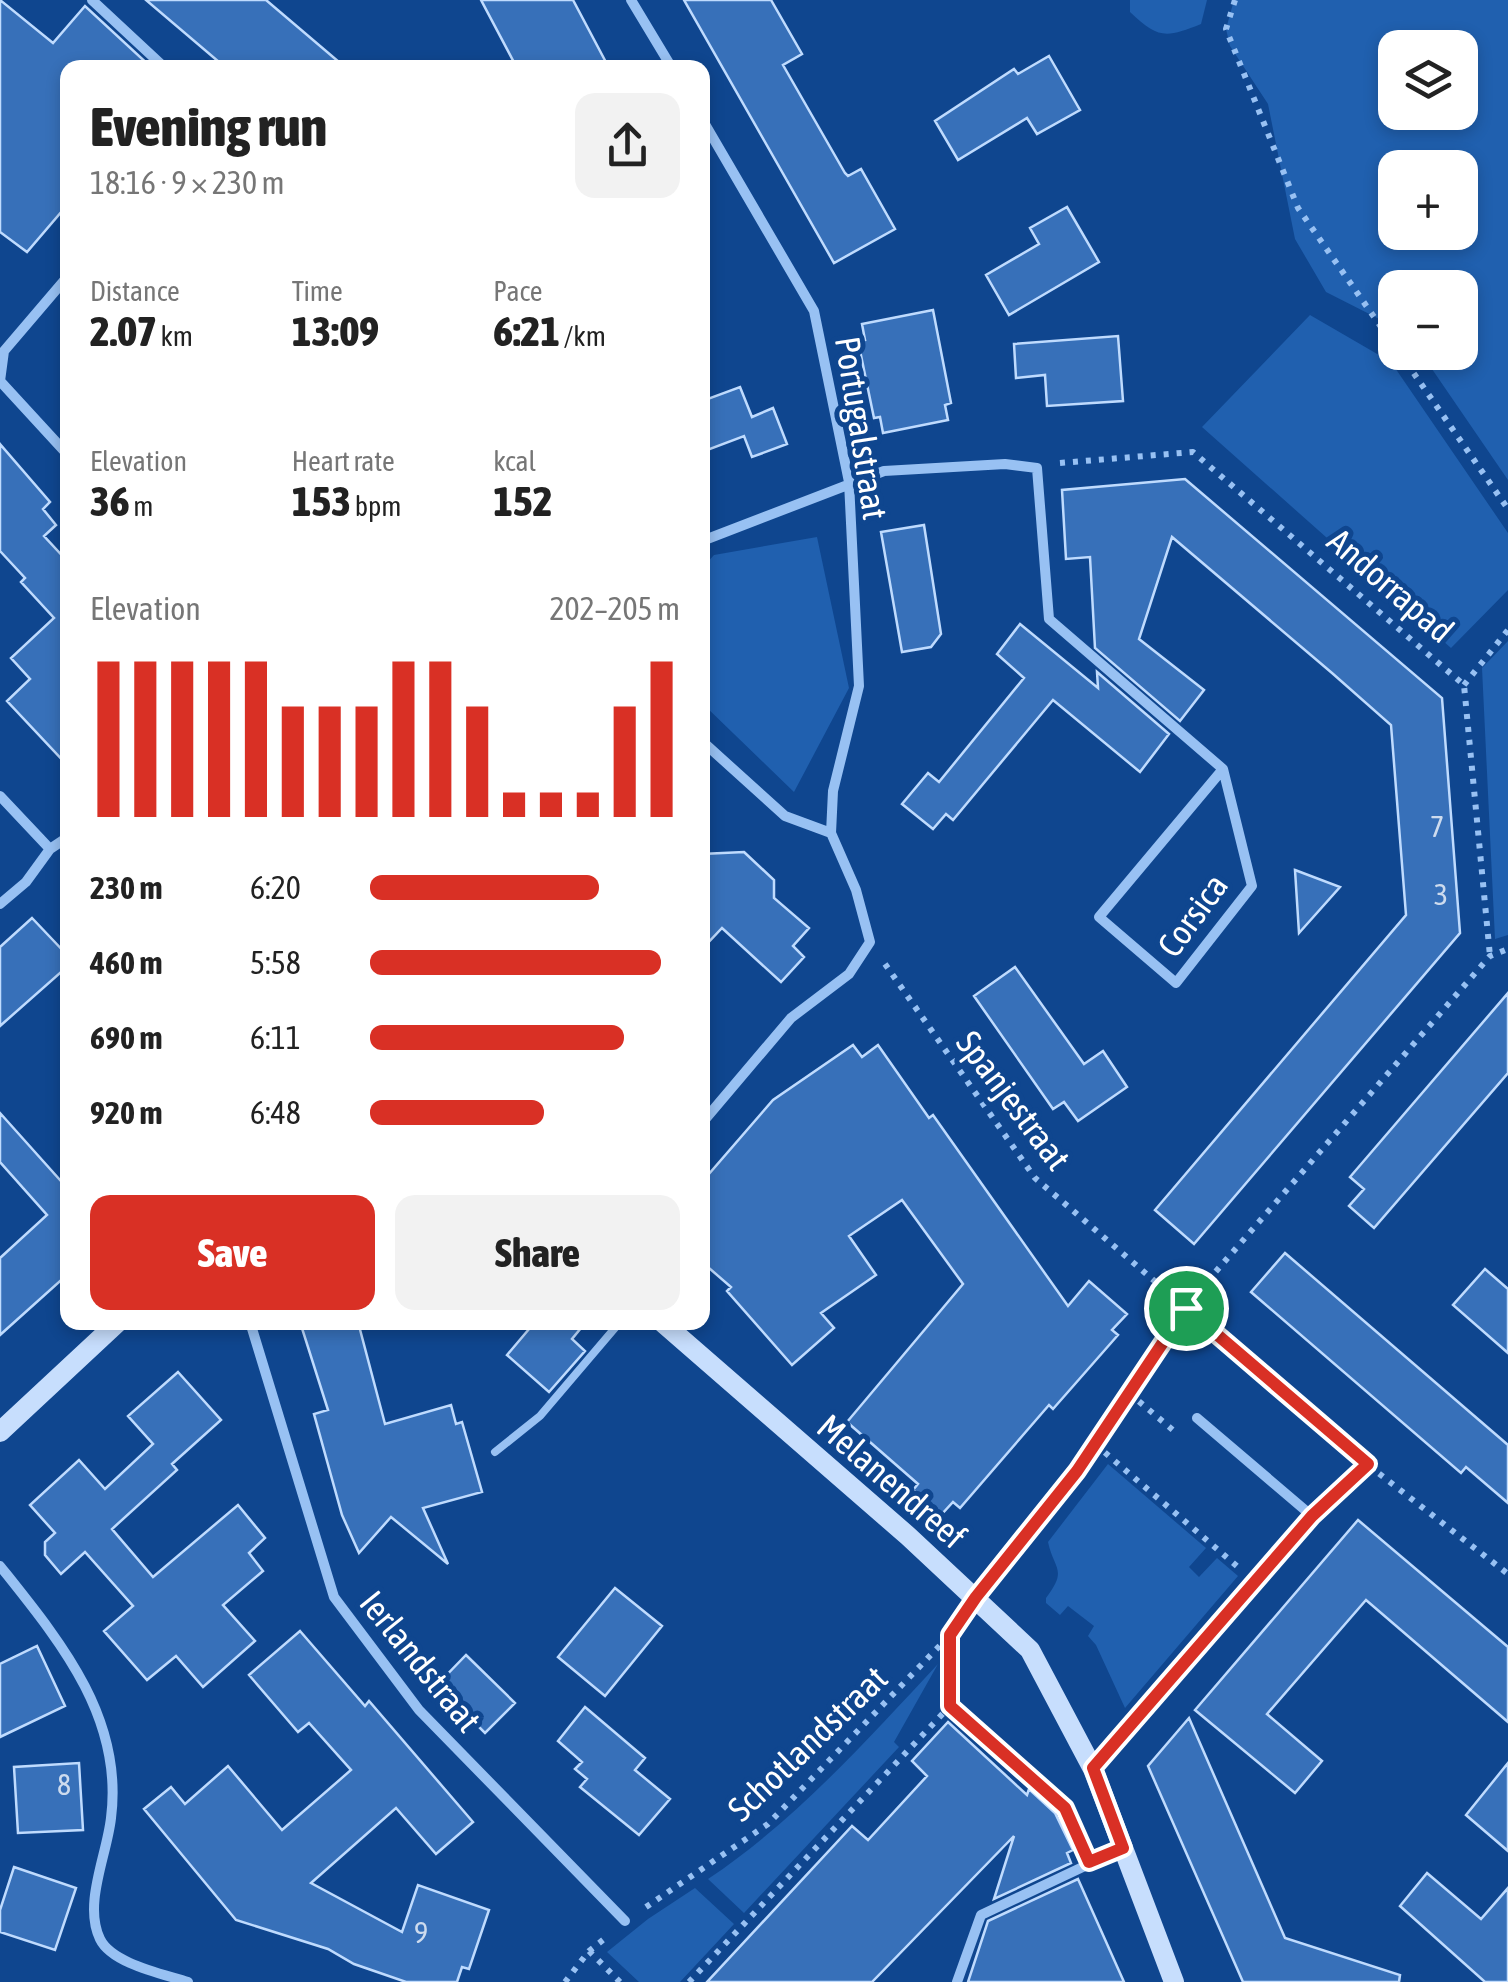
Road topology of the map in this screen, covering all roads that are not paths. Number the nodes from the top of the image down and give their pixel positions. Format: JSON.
{"nodes":[{"id":1,"x":92,"y":0,"type":"edge"},
{"id":2,"x":630,"y":0,"type":"edge"},
{"id":3,"x":157,"y":60,"type":"edge"},
{"id":4,"x":667,"y":60,"type":"edge"},
{"id":5,"x":710,"y":132,"type":"edge"},
{"id":6,"x":715,"y":140,"type":"junction"},
{"id":7,"x":710,"y":143,"type":"edge"},
{"id":8,"x":60,"y":285,"type":"edge"},
{"id":9,"x":60,"y":445,"type":"edge"},
{"id":10,"x":849,"y":482,"type":"junction"},
{"id":11,"x":710,"y":538,"type":"edge"},
{"id":12,"x":710,"y":748,"type":"edge"},
{"id":13,"x":1223,"y":768,"type":"junction"},
{"id":14,"x":0,"y":796,"type":"edge"},
{"id":15,"x":831,"y":833,"type":"junction"},
{"id":16,"x":60,"y":842,"type":"edge"},
{"id":17,"x":50,"y":849,"type":"junction"},
{"id":18,"x":0,"y":904,"type":"edge"},
{"id":19,"x":710,"y":1114,"type":"edge"},
{"id":20,"x":109,"y":1330,"type":"edge"},
{"id":21,"x":252,"y":1330,"type":"edge"},
{"id":22,"x":613,"y":1330,"type":"edge"},
{"id":23,"x":671,"y":1330,"type":"edge"},
{"id":24,"x":1197,"y":1418,"type":"road end"},
{"id":25,"x":0,"y":1432,"type":"edge"},
{"id":26,"x":494,"y":1452,"type":"dead end"},
{"id":27,"x":0,"y":1566,"type":"edge"},
{"id":28,"x":1093,"y":1768,"type":"junction"},
{"id":29,"x":1123,"y":1848,"type":"junction"},
{"id":30,"x":625,"y":1921,"type":"road end"},
{"id":31,"x":188,"y":1982,"type":"edge"},
{"id":32,"x":957,"y":1982,"type":"edge"},
{"id":33,"x":1174,"y":1982,"type":"edge"}],
"edges":[{"from":1,"to":3,"type":"street"},
{"from":2,"to":4,"type":"street"},
{"from":5,"to":6,"type":"street","name":"Portugalstraat"},
{"from":6,"to":7,"type":"street"},
{"from":6,"to":10,"type":"street","name":"Portugalstraat"},
{"from":8,"to":9,"type":"street"},
{"from":10,"to":11,"type":"street"},
{"from":10,"to":13,"type":"street"},
{"from":10,"to":15,"type":"street","name":"Portugalstraat"},
{"from":12,"to":15,"type":"street"},
{"from":13,"to":13,"type":"street","name":"Corsica"},
{"from":14,"to":17,"type":"street"},
{"from":15,"to":19,"type":"street"},
{"from":16,"to":17,"type":"street"},
{"from":17,"to":18,"type":"street"},
{"from":20,"to":25,"type":"street"},
{"from":21,"to":30,"type":"street","name":"Ierlandstraat"},
{"from":22,"to":26,"type":"lane"},
{"from":23,"to":28,"type":"street","name":"Melanendreef"},
{"from":24,"to":28,"type":"street"},
{"from":27,"to":31,"type":"street"},
{"from":28,"to":29,"type":"street","name":"Melanendreef"},
{"from":29,"to":32,"type":"street"},
{"from":29,"to":33,"type":"street","name":"Melanendreef"}]}
